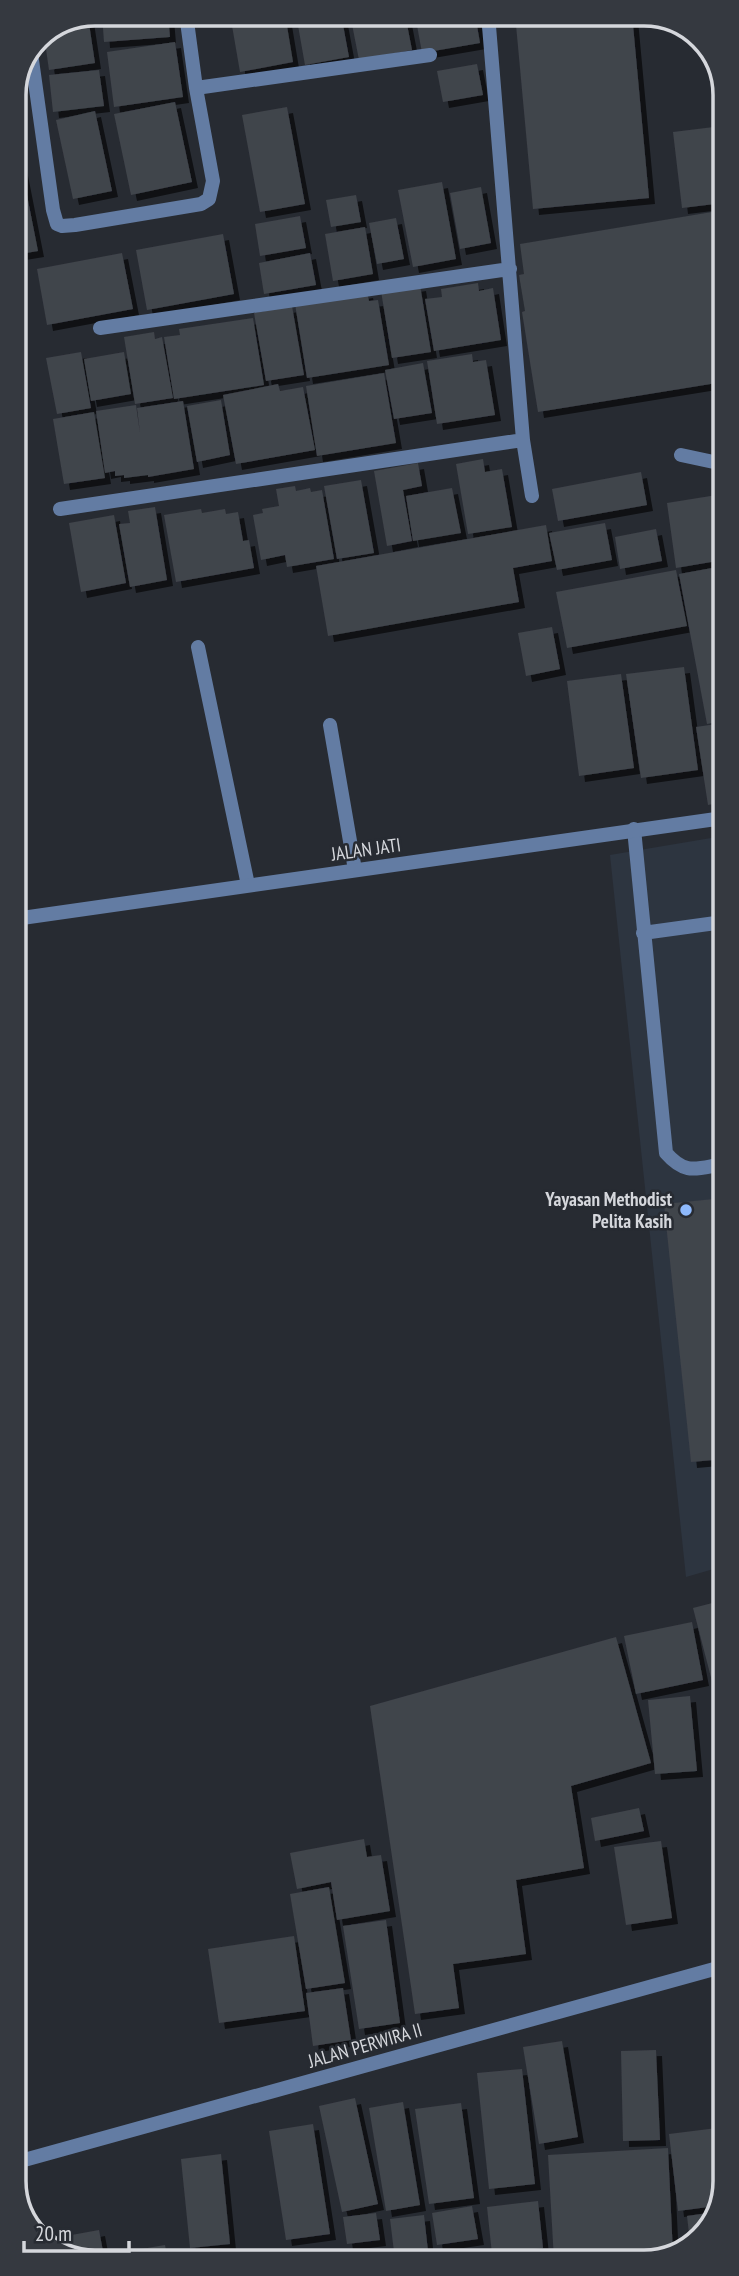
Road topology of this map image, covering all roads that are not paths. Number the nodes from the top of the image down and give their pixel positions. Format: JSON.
{"nodes":[{"id":1,"x":188,"y":26,"type":"edge"},
{"id":2,"x":489,"y":26,"type":"edge"},
{"id":3,"x":430,"y":55,"type":"dead end"},
{"id":4,"x":33,"y":66,"type":"edge"},
{"id":5,"x":196,"y":88,"type":"junction"},
{"id":6,"x":510,"y":269,"type":"junction"},
{"id":7,"x":100,"y":328,"type":"dead end"},
{"id":8,"x":523,"y":440,"type":"junction"},
{"id":9,"x":681,"y":455,"type":"dead end"},
{"id":10,"x":713,"y":462,"type":"edge"},
{"id":11,"x":532,"y":496,"type":"dead end"},
{"id":12,"x":60,"y":509,"type":"dead end"},
{"id":13,"x":198,"y":647,"type":"dead end"},
{"id":14,"x":330,"y":725,"type":"dead end"},
{"id":15,"x":713,"y":819,"type":"edge"},
{"id":16,"x":634,"y":829,"type":"junction"},
{"id":17,"x":355,"y":870,"type":"junction"},
{"id":18,"x":247,"y":885,"type":"junction"},
{"id":19,"x":26,"y":917,"type":"edge"},
{"id":20,"x":713,"y":923,"type":"edge"},
{"id":21,"x":643,"y":933,"type":"junction"},
{"id":22,"x":713,"y":1166,"type":"edge"},
{"id":23,"x":713,"y":1969,"type":"edge"},
{"id":24,"x":26,"y":2160,"type":"edge"}],
"edges":[{"from":1,"to":5,"type":"street"},
{"from":2,"to":6,"type":"street"},
{"from":3,"to":5,"type":"street"},
{"from":4,"to":5,"type":"street"},
{"from":6,"to":7,"type":"street"},
{"from":6,"to":8,"type":"street"},
{"from":8,"to":11,"type":"street"},
{"from":8,"to":12,"type":"street"},
{"from":9,"to":10,"type":"street"},
{"from":13,"to":18,"type":"street"},
{"from":14,"to":17,"type":"street"},
{"from":15,"to":16,"type":"street","name":"JALAN JATI"},
{"from":16,"to":17,"type":"street","name":"JALAN JATI"},
{"from":16,"to":21,"type":"street"},
{"from":17,"to":18,"type":"street","name":"JALAN JATI"},
{"from":18,"to":19,"type":"street","name":"JALAN JATI"},
{"from":20,"to":21,"type":"street"},
{"from":21,"to":22,"type":"street"},
{"from":23,"to":24,"type":"street","name":"JALAN PERWIRA II"}]}
